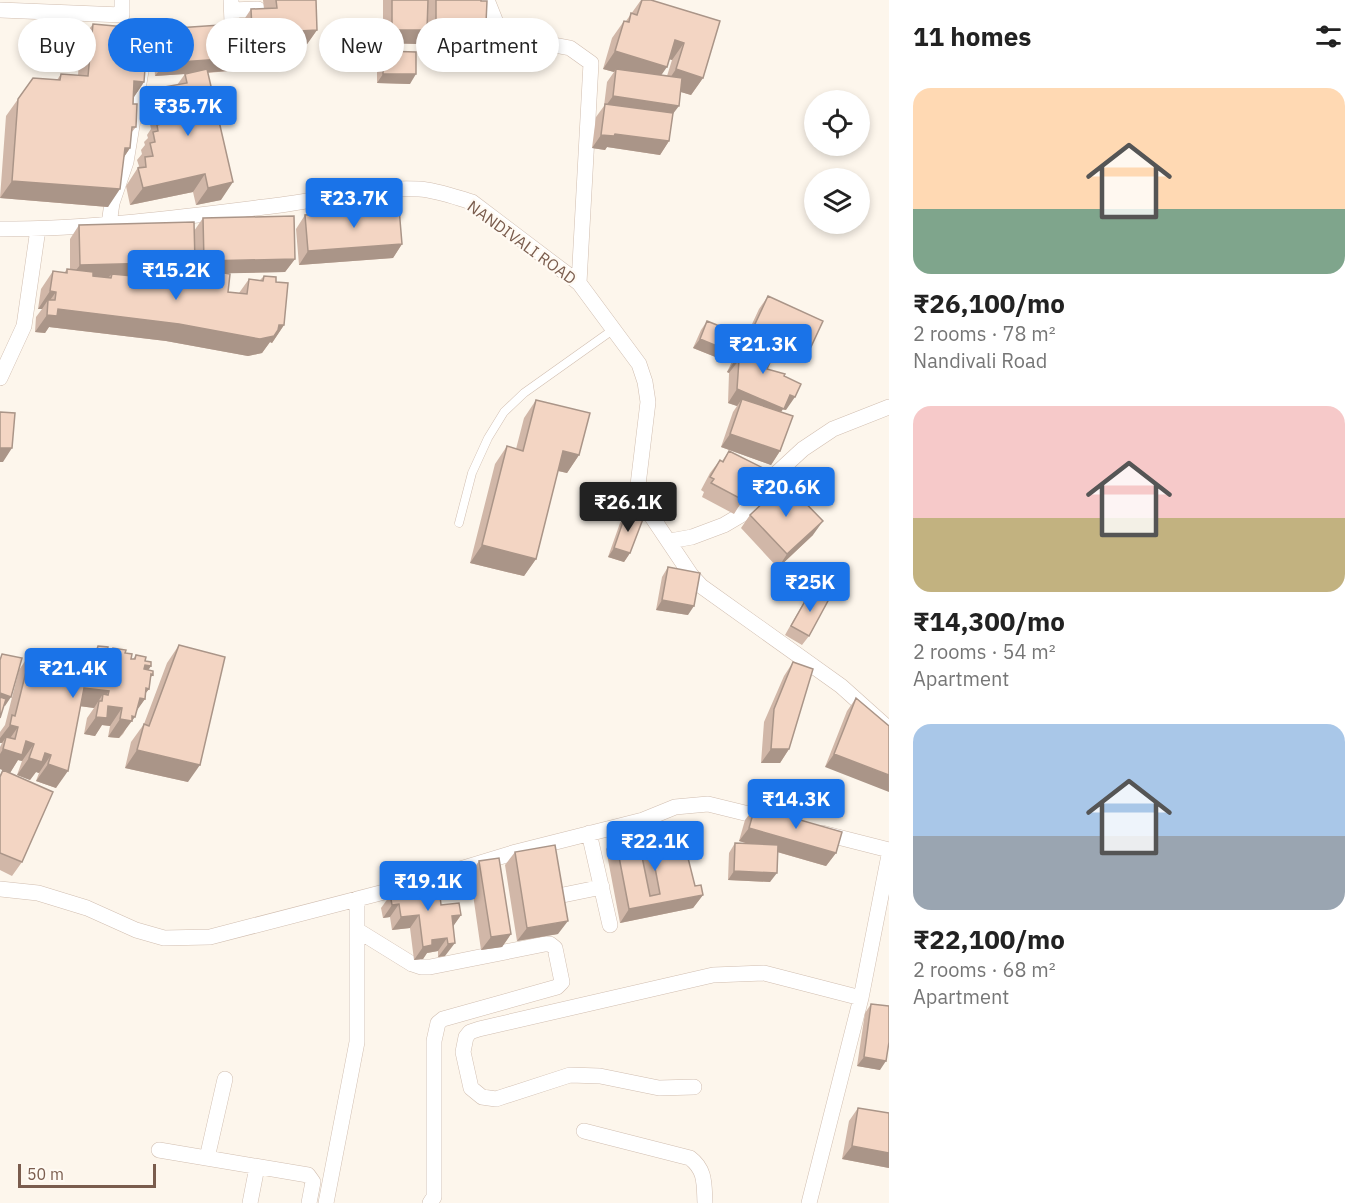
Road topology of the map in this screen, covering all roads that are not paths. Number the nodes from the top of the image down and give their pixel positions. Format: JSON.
{"nodes":[{"id":1,"x":122,"y":0,"type":"edge"},
{"id":2,"x":487,"y":0,"type":"edge"},
{"id":3,"x":232,"y":5,"type":"edge"},
{"id":4,"x":258,"y":9,"type":"edge"},
{"id":5,"x":0,"y":10,"type":"edge"},
{"id":6,"x":141,"y":72,"type":"edge"},
{"id":7,"x":109,"y":224,"type":"junction"},
{"id":8,"x":0,"y":229,"type":"edge"},
{"id":9,"x":38,"y":229,"type":"junction"},
{"id":10,"x":579,"y":284,"type":"junction"},
{"id":11,"x":614,"y":329,"type":"junction"},
{"id":12,"x":0,"y":378,"type":"edge"},
{"id":13,"x":889,"y":407,"type":"edge"},
{"id":14,"x":459,"y":522,"type":"dead end"},
{"id":15,"x":670,"y":541,"type":"junction"},
{"id":16,"x":889,"y":729,"type":"edge"},
{"id":17,"x":787,"y":824,"type":"edge"},
{"id":18,"x":810,"y":830,"type":"edge"},
{"id":19,"x":589,"y":833,"type":"junction"},
{"id":20,"x":889,"y":849,"type":"edge"},
{"id":21,"x":889,"y":855,"type":"edge"},
{"id":22,"x":602,"y":887,"type":"junction"},
{"id":23,"x":0,"y":889,"type":"edge"},
{"id":24,"x":564,"y":895,"type":"edge"},
{"id":25,"x":357,"y":899,"type":"junction"},
{"id":26,"x":610,"y":925,"type":"dead end"},
{"id":27,"x":357,"y":930,"type":"junction"},
{"id":28,"x":861,"y":998,"type":"junction"},
{"id":29,"x":225,"y":1079,"type":"dead end"},
{"id":30,"x":694,"y":1087,"type":"dead end"},
{"id":31,"x":584,"y":1131,"type":"dead end"},
{"id":32,"x":159,"y":1150,"type":"dead end"},
{"id":33,"x":207,"y":1158,"type":"junction"},
{"id":34,"x":257,"y":1167,"type":"junction"},
{"id":35,"x":250,"y":1203,"type":"edge"},
{"id":36,"x":309,"y":1203,"type":"edge"},
{"id":37,"x":326,"y":1203,"type":"edge"},
{"id":38,"x":430,"y":1203,"type":"edge"},
{"id":39,"x":705,"y":1203,"type":"edge"},
{"id":40,"x":809,"y":1203,"type":"edge"}],
"edges":[{"from":1,"to":5,"type":"street"},
{"from":2,"to":10,"type":"street"},
{"from":3,"to":4,"type":"street"},
{"from":6,"to":7,"type":"street"},
{"from":7,"to":9,"type":"street","name":"NANDIVALI ROAD"},
{"from":7,"to":10,"type":"street","name":"NANDIVALI ROAD"},
{"from":8,"to":9,"type":"street","name":"NANDIVALI ROAD"},
{"from":9,"to":12,"type":"street"},
{"from":10,"to":11,"type":"street","name":"NANDIVALI ROAD"},
{"from":11,"to":14,"type":"lane"},
{"from":11,"to":15,"type":"street","name":"NANDIVALI ROAD"},
{"from":13,"to":15,"type":"street"},
{"from":15,"to":16,"type":"street","name":"NANDIVALI ROAD"},
{"from":17,"to":19,"type":"street"},
{"from":18,"to":20,"type":"street"},
{"from":19,"to":22,"type":"street"},
{"from":19,"to":25,"type":"street"},
{"from":21,"to":28,"type":"street"},
{"from":22,"to":24,"type":"street"},
{"from":22,"to":26,"type":"street"},
{"from":23,"to":25,"type":"street"},
{"from":25,"to":27,"type":"street"},
{"from":27,"to":37,"type":"street"},
{"from":27,"to":38,"type":"street"},
{"from":28,"to":30,"type":"street"},
{"from":28,"to":40,"type":"street"},
{"from":29,"to":33,"type":"street"},
{"from":31,"to":39,"type":"street"},
{"from":32,"to":33,"type":"street"},
{"from":33,"to":34,"type":"street"},
{"from":34,"to":35,"type":"street"},
{"from":34,"to":36,"type":"street"}]}
